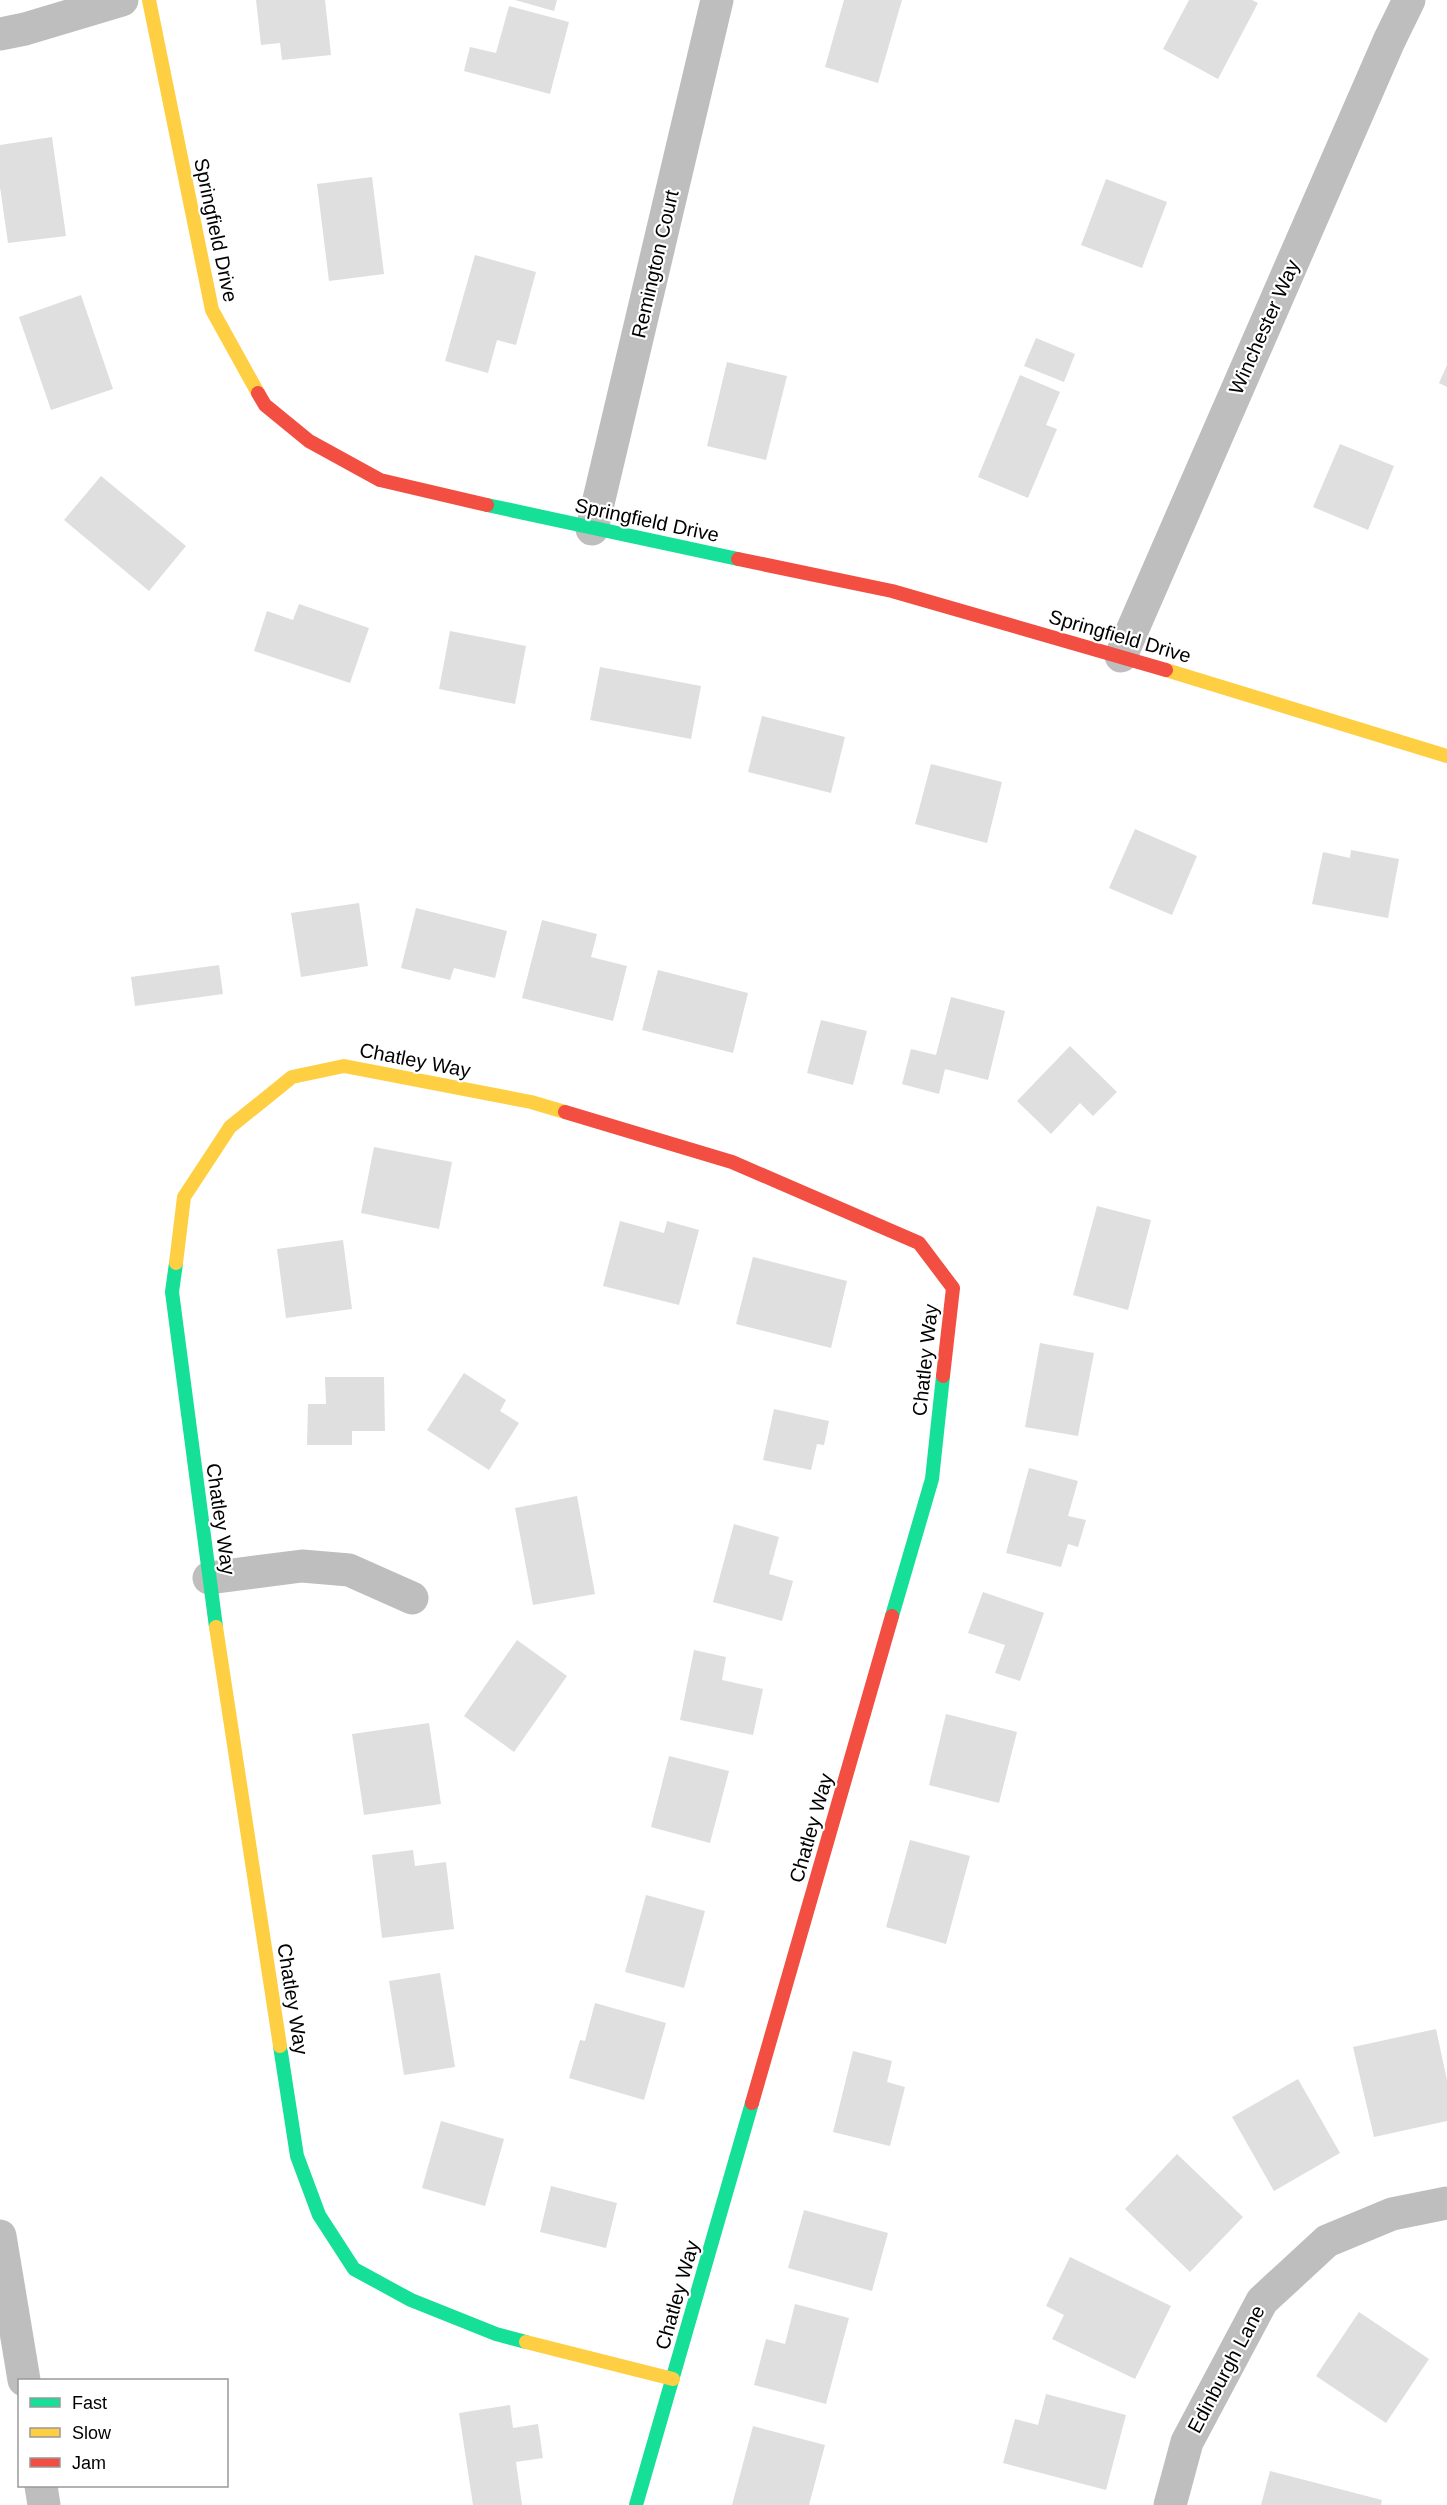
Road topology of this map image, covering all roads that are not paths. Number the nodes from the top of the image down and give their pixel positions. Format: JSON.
{"nodes":[{"id":1,"x":122,"y":0,"type":"edge"},
{"id":2,"x":149,"y":0,"type":"edge"},
{"id":3,"x":717,"y":0,"type":"edge"},
{"id":4,"x":1410,"y":0,"type":"edge"},
{"id":5,"x":0,"y":34,"type":"edge"},
{"id":6,"x":592,"y":529,"type":"junction"},
{"id":7,"x":1121,"y":656,"type":"junction"},
{"id":8,"x":1447,"y":756,"type":"edge"},
{"id":9,"x":209,"y":1578,"type":"junction"},
{"id":10,"x":412,"y":1598,"type":"dead end"},
{"id":11,"x":1447,"y":2203,"type":"edge"},
{"id":12,"x":0,"y":2236,"type":"edge"},
{"id":13,"x":24,"y":2379,"type":"edge"},
{"id":14,"x":673,"y":2379,"type":"junction"},
{"id":15,"x":41,"y":2487,"type":"edge"},
{"id":16,"x":44,"y":2505,"type":"edge"},
{"id":17,"x":636,"y":2505,"type":"edge"},
{"id":18,"x":1170,"y":2505,"type":"edge"}],
"edges":[{"from":1,"to":5,"type":"street"},
{"from":2,"to":6,"type":"street","name":"Springfield Drive"},
{"from":3,"to":6,"type":"street","name":"Remington Court"},
{"from":4,"to":7,"type":"street","name":"Winchester Way"},
{"from":6,"to":7,"type":"street","name":"Springfield Drive"},
{"from":7,"to":8,"type":"street","name":"Springfield Drive"},
{"from":9,"to":10,"type":"street"},
{"from":9,"to":14,"type":"street","name":"Chatley Way"},
{"from":9,"to":14,"type":"street","name":"Chatley Way"},
{"from":11,"to":18,"type":"street","name":"Edinburgh Lane"},
{"from":12,"to":13,"type":"street"},
{"from":14,"to":17,"type":"street","name":"Chatley Way"},
{"from":15,"to":16,"type":"street"}]}
